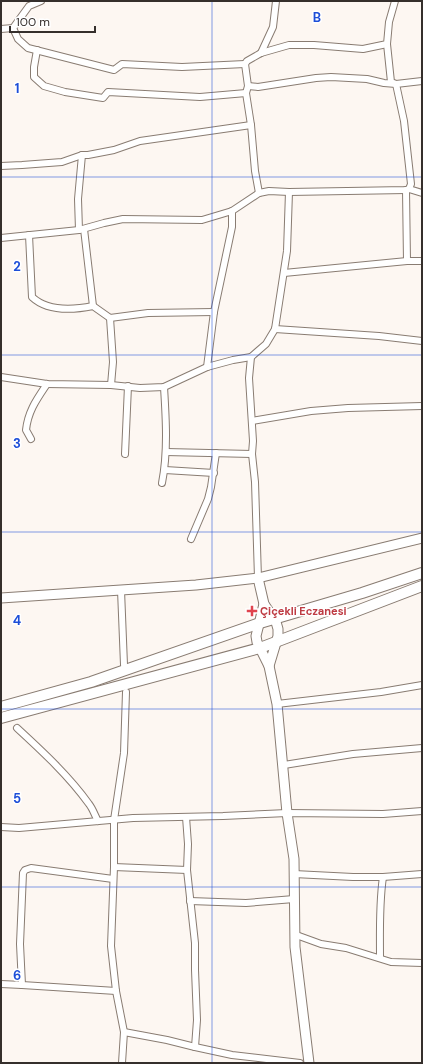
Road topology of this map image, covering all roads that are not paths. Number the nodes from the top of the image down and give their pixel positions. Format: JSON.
{"nodes":[{"id":1,"x":41,"y":1,"type":"edge"},
{"id":2,"x":276,"y":1,"type":"edge"},
{"id":3,"x":395,"y":1,"type":"edge"},
{"id":4,"x":12,"y":28,"type":"junction"},
{"id":5,"x":1,"y":29,"type":"edge"},
{"id":6,"x":387,"y":44,"type":"junction"},
{"id":7,"x":37,"y":50,"type":"junction"},
{"id":8,"x":261,"y":53,"type":"junction"},
{"id":9,"x":245,"y":64,"type":"junction"},
{"id":10,"x":422,"y":81,"type":"edge"},
{"id":11,"x":396,"y":84,"type":"junction"},
{"id":12,"x":248,"y":86,"type":"junction"},
{"id":13,"x":246,"y":93,"type":"junction"},
{"id":14,"x":251,"y":125,"type":"junction"},
{"id":15,"x":82,"y":155,"type":"junction"},
{"id":16,"x":1,"y":166,"type":"edge"},
{"id":17,"x":408,"y":190,"type":"junction"},
{"id":18,"x":289,"y":192,"type":"junction"},
{"id":19,"x":422,"y":193,"type":"edge"},
{"id":20,"x":259,"y":194,"type":"junction"},
{"id":21,"x":232,"y":211,"type":"junction"},
{"id":22,"x":82,"y":229,"type":"junction"},
{"id":23,"x":29,"y":235,"type":"junction"},
{"id":24,"x":1,"y":238,"type":"edge"},
{"id":25,"x":422,"y":260,"type":"edge"},
{"id":26,"x":407,"y":261,"type":"junction"},
{"id":27,"x":284,"y":273,"type":"junction"},
{"id":28,"x":93,"y":306,"type":"junction"},
{"id":29,"x":214,"y":312,"type":"junction"},
{"id":30,"x":110,"y":318,"type":"junction"},
{"id":31,"x":275,"y":329,"type":"junction"},
{"id":32,"x":422,"y":341,"type":"edge"},
{"id":33,"x":251,"y":357,"type":"junction"},
{"id":34,"x":207,"y":367,"type":"junction"},
{"id":35,"x":1,"y":377,"type":"edge"},
{"id":36,"x":47,"y":384,"type":"junction"},
{"id":37,"x":112,"y":385,"type":"junction"},
{"id":38,"x":128,"y":386,"type":"junction"},
{"id":39,"x":164,"y":387,"type":"junction"},
{"id":40,"x":422,"y":406,"type":"edge"},
{"id":41,"x":252,"y":422,"type":"junction"},
{"id":42,"x":31,"y":439,"type":"dead end"},
{"id":43,"x":166,"y":452,"type":"junction"},
{"id":44,"x":216,"y":453,"type":"junction"},
{"id":45,"x":125,"y":454,"type":"dead end"},
{"id":46,"x":252,"y":454,"type":"junction"},
{"id":47,"x":165,"y":470,"type":"junction"},
{"id":48,"x":214,"y":473,"type":"junction"},
{"id":49,"x":162,"y":483,"type":"dead end"},
{"id":50,"x":422,"y":538,"type":"edge"},
{"id":51,"x":191,"y":539,"type":"dead end"},
{"id":52,"x":422,"y":573,"type":"edge"},
{"id":53,"x":258,"y":578,"type":"junction"},
{"id":54,"x":422,"y":586,"type":"edge"},
{"id":55,"x":121,"y":590,"type":"junction"},
{"id":56,"x":1,"y":598,"type":"edge"},
{"id":57,"x":264,"y":604,"type":"junction"},
{"id":58,"x":274,"y":619,"type":"junction"},
{"id":59,"x":260,"y":623,"type":"junction"},
{"id":60,"x":276,"y":642,"type":"junction"},
{"id":61,"x":260,"y":648,"type":"junction"},
{"id":62,"x":124,"y":665,"type":"dead end"},
{"id":63,"x":269,"y":666,"type":"junction"},
{"id":64,"x":422,"y":685,"type":"edge"},
{"id":65,"x":126,"y":692,"type":"dead end"},
{"id":66,"x":277,"y":704,"type":"junction"},
{"id":67,"x":1,"y":707,"type":"edge"},
{"id":68,"x":1,"y":718,"type":"edge"},
{"id":69,"x":17,"y":728,"type":"dead end"},
{"id":70,"x":422,"y":748,"type":"edge"},
{"id":71,"x":284,"y":765,"type":"junction"},
{"id":72,"x":422,"y":811,"type":"edge"},
{"id":73,"x":287,"y":813,"type":"junction"},
{"id":74,"x":186,"y":817,"type":"junction"},
{"id":75,"x":114,"y":820,"type":"junction"},
{"id":76,"x":98,"y":821,"type":"junction"},
{"id":77,"x":1,"y":827,"type":"edge"},
{"id":78,"x":114,"y":867,"type":"junction"},
{"id":79,"x":187,"y":870,"type":"junction"},
{"id":80,"x":294,"y":874,"type":"junction"},
{"id":81,"x":422,"y":874,"type":"edge"},
{"id":82,"x":383,"y":877,"type":"junction"},
{"id":83,"x":113,"y":879,"type":"junction"},
{"id":84,"x":294,"y":899,"type":"junction"},
{"id":85,"x":190,"y":901,"type":"junction"},
{"id":86,"x":295,"y":936,"type":"junction"},
{"id":87,"x":380,"y":958,"type":"junction"},
{"id":88,"x":422,"y":963,"type":"edge"},
{"id":89,"x":1,"y":984,"type":"edge"},
{"id":90,"x":22,"y":985,"type":"junction"},
{"id":91,"x":116,"y":992,"type":"junction"},
{"id":92,"x":124,"y":1032,"type":"junction"},
{"id":93,"x":195,"y":1048,"type":"junction"},
{"id":94,"x":232,"y":1055,"type":"junction"},
{"id":95,"x":122,"y":1063,"type":"edge"},
{"id":96,"x":230,"y":1063,"type":"edge"},
{"id":97,"x":300,"y":1063,"type":"edge"},
{"id":98,"x":309,"y":1063,"type":"edge"}],
"edges":[{"from":1,"to":4,"type":"street"},
{"from":2,"to":8,"type":"street"},
{"from":3,"to":6,"type":"street"},
{"from":4,"to":5,"type":"street"},
{"from":4,"to":7,"type":"street"},
{"from":6,"to":8,"type":"street"},
{"from":6,"to":11,"type":"street"},
{"from":7,"to":9,"type":"street"},
{"from":7,"to":13,"type":"street"},
{"from":8,"to":9,"type":"street"},
{"from":9,"to":12,"type":"street"},
{"from":10,"to":11,"type":"street"},
{"from":11,"to":12,"type":"street"},
{"from":11,"to":17,"type":"street"},
{"from":12,"to":13,"type":"street"},
{"from":13,"to":14,"type":"street"},
{"from":14,"to":15,"type":"street"},
{"from":14,"to":20,"type":"street"},
{"from":15,"to":16,"type":"street"},
{"from":15,"to":22,"type":"street"},
{"from":17,"to":18,"type":"street"},
{"from":17,"to":19,"type":"street"},
{"from":17,"to":26,"type":"street"},
{"from":18,"to":20,"type":"street"},
{"from":18,"to":27,"type":"street"},
{"from":20,"to":21,"type":"street"},
{"from":21,"to":22,"type":"street"},
{"from":21,"to":29,"type":"street"},
{"from":22,"to":23,"type":"street"},
{"from":22,"to":28,"type":"street"},
{"from":23,"to":24,"type":"street"},
{"from":23,"to":28,"type":"street"},
{"from":25,"to":26,"type":"street"},
{"from":26,"to":27,"type":"street"},
{"from":27,"to":31,"type":"street"},
{"from":28,"to":30,"type":"street"},
{"from":29,"to":30,"type":"street"},
{"from":29,"to":34,"type":"street"},
{"from":30,"to":37,"type":"street"},
{"from":31,"to":32,"type":"street"},
{"from":31,"to":33,"type":"street"},
{"from":33,"to":34,"type":"street"},
{"from":33,"to":41,"type":"street"},
{"from":34,"to":39,"type":"street"},
{"from":35,"to":36,"type":"street"},
{"from":36,"to":37,"type":"street"},
{"from":36,"to":42,"type":"street"},
{"from":37,"to":38,"type":"street"},
{"from":38,"to":39,"type":"street"},
{"from":38,"to":45,"type":"street"},
{"from":39,"to":43,"type":"street"},
{"from":40,"to":41,"type":"street"},
{"from":41,"to":46,"type":"street"},
{"from":43,"to":44,"type":"street"},
{"from":43,"to":47,"type":"street"},
{"from":44,"to":46,"type":"street"},
{"from":44,"to":48,"type":"street"},
{"from":46,"to":53,"type":"street"},
{"from":47,"to":48,"type":"street"},
{"from":47,"to":49,"type":"street"},
{"from":48,"to":51,"type":"street"},
{"from":50,"to":53,"type":"main road"},
{"from":52,"to":58,"type":"main road"},
{"from":53,"to":55,"type":"main road"},
{"from":53,"to":57,"type":"main road"},
{"from":54,"to":60,"type":"main road"},
{"from":55,"to":56,"type":"main road"},
{"from":55,"to":62,"type":"street"},
{"from":57,"to":58,"type":"main road"},
{"from":57,"to":59,"type":"main road"},
{"from":58,"to":59,"type":"main road"},
{"from":58,"to":60,"type":"main road"},
{"from":59,"to":61,"type":"main road"},
{"from":59,"to":67,"type":"main road"},
{"from":60,"to":61,"type":"main road"},
{"from":60,"to":63,"type":"main road"},
{"from":61,"to":63,"type":"main road"},
{"from":61,"to":68,"type":"main road"},
{"from":63,"to":66,"type":"main road"},
{"from":64,"to":66,"type":"street"},
{"from":65,"to":75,"type":"street"},
{"from":66,"to":71,"type":"main road"},
{"from":69,"to":76,"type":"street"},
{"from":70,"to":71,"type":"street"},
{"from":71,"to":73,"type":"main road"},
{"from":72,"to":73,"type":"street"},
{"from":73,"to":74,"type":"street"},
{"from":73,"to":80,"type":"main road"},
{"from":74,"to":75,"type":"street"},
{"from":74,"to":79,"type":"street"},
{"from":75,"to":76,"type":"street"},
{"from":75,"to":78,"type":"street"},
{"from":76,"to":77,"type":"street"},
{"from":78,"to":79,"type":"street"},
{"from":78,"to":83,"type":"street"},
{"from":79,"to":85,"type":"street"},
{"from":80,"to":82,"type":"street"},
{"from":80,"to":84,"type":"main road"},
{"from":81,"to":82,"type":"street"},
{"from":82,"to":87,"type":"street"},
{"from":83,"to":90,"type":"street"},
{"from":83,"to":91,"type":"street"},
{"from":84,"to":85,"type":"street"},
{"from":84,"to":86,"type":"main road"},
{"from":85,"to":93,"type":"street"},
{"from":86,"to":87,"type":"street"},
{"from":86,"to":98,"type":"main road"},
{"from":87,"to":88,"type":"street"},
{"from":89,"to":90,"type":"street"},
{"from":90,"to":91,"type":"street"},
{"from":91,"to":92,"type":"street"},
{"from":92,"to":93,"type":"street"},
{"from":92,"to":95,"type":"street"},
{"from":93,"to":94,"type":"street"},
{"from":94,"to":96,"type":"street"},
{"from":94,"to":97,"type":"street"}]}
